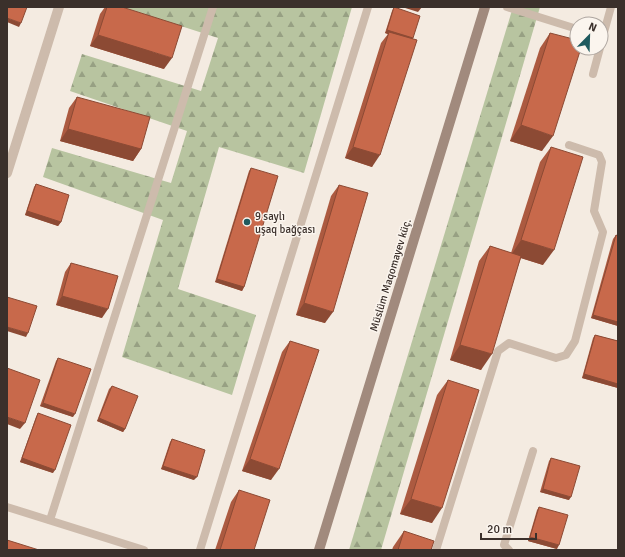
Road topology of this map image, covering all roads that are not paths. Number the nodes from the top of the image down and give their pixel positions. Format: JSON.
{"nodes":[{"id":1,"x":59,"y":7,"type":"edge"},
{"id":2,"x":213,"y":7,"type":"edge"},
{"id":3,"x":368,"y":7,"type":"edge"},
{"id":4,"x":485,"y":7,"type":"edge"},
{"id":5,"x":507,"y":7,"type":"edge"},
{"id":6,"x":569,"y":26,"type":"edge"},
{"id":7,"x":598,"y":56,"type":"edge"},
{"id":8,"x":593,"y":74,"type":"dead end"},
{"id":9,"x":569,"y":145,"type":"dead end"},
{"id":10,"x":7,"y":173,"type":"edge"},
{"id":11,"x":533,"y":451,"type":"dead end"},
{"id":12,"x":7,"y":507,"type":"edge"},
{"id":13,"x":50,"y":520,"type":"junction"},
{"id":14,"x":144,"y":550,"type":"edge"},
{"id":15,"x":200,"y":550,"type":"edge"},
{"id":16,"x":319,"y":550,"type":"edge"},
{"id":17,"x":436,"y":550,"type":"edge"},
{"id":18,"x":509,"y":550,"type":"edge"}],
"edges":[{"from":1,"to":10,"type":"street"},
{"from":2,"to":13,"type":"lane"},
{"from":3,"to":15,"type":"lane"},
{"from":4,"to":16,"type":"main road","name":"Müslüm Maqomayev küç."},
{"from":5,"to":6,"type":"lane"},
{"from":7,"to":8,"type":"lane"},
{"from":9,"to":17,"type":"lane"},
{"from":11,"to":18,"type":"lane"},
{"from":12,"to":13,"type":"lane"},
{"from":13,"to":14,"type":"lane"}]}
